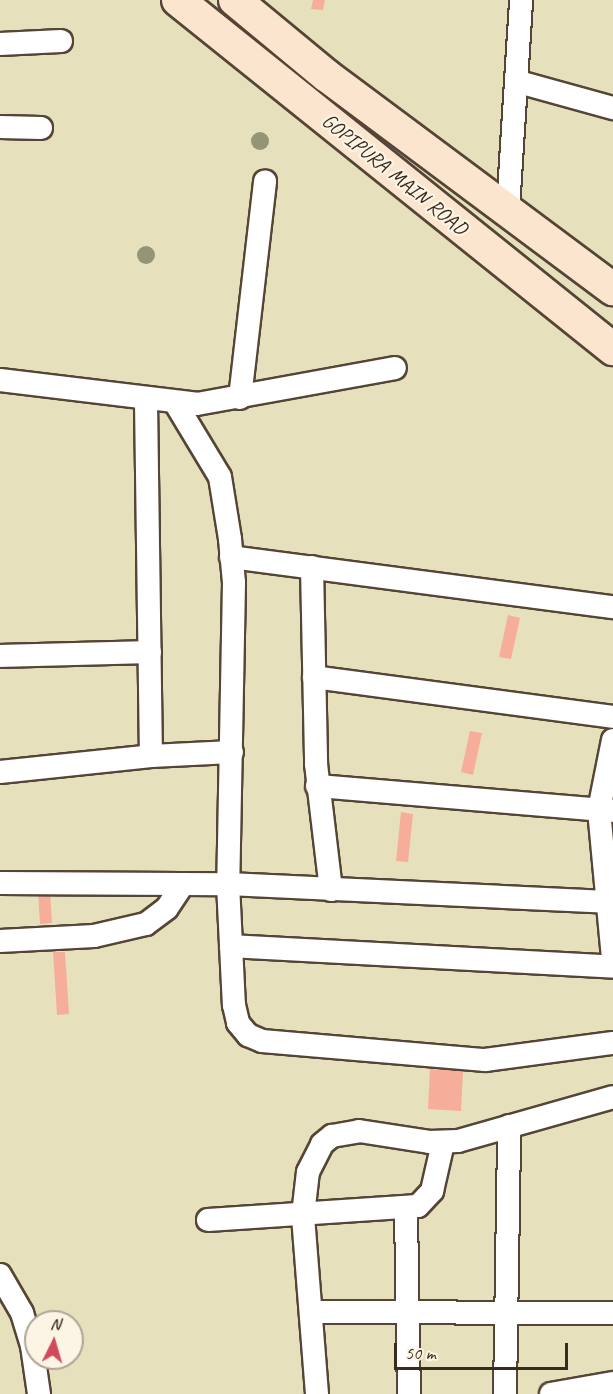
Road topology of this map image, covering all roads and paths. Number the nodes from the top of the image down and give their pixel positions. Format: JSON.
{"nodes":[{"id":1,"x":178,"y":0,"type":"edge"},
{"id":2,"x":235,"y":0,"type":"edge"},
{"id":3,"x":520,"y":0,"type":"edge"},
{"id":4,"x":60,"y":41,"type":"dead end"},
{"id":5,"x":0,"y":44,"type":"edge"},
{"id":6,"x":519,"y":82,"type":"junction"},
{"id":7,"x":613,"y":108,"type":"edge"},
{"id":8,"x":0,"y":127,"type":"edge"},
{"id":9,"x":40,"y":128,"type":"dead end"},
{"id":10,"x":265,"y":181,"type":"dead end"},
{"id":11,"x":508,"y":209,"type":"junction"},
{"id":12,"x":613,"y":289,"type":"edge"},
{"id":13,"x":613,"y":349,"type":"edge"},
{"id":14,"x":395,"y":368,"type":"dead end"},
{"id":15,"x":0,"y":380,"type":"edge"},
{"id":16,"x":240,"y":398,"type":"junction"},
{"id":17,"x":146,"y":400,"type":"junction"},
{"id":18,"x":176,"y":404,"type":"junction"},
{"id":19,"x":231,"y":558,"type":"junction"},
{"id":20,"x":312,"y":567,"type":"junction"},
{"id":21,"x":613,"y":608,"type":"edge"},
{"id":22,"x":150,"y":652,"type":"junction"},
{"id":23,"x":0,"y":656,"type":"edge"},
{"id":24,"x":314,"y":677,"type":"junction"},
{"id":25,"x":613,"y":717,"type":"edge"},
{"id":26,"x":613,"y":740,"type":"edge"},
{"id":27,"x":232,"y":752,"type":"junction"},
{"id":28,"x":151,"y":756,"type":"junction"},
{"id":29,"x":0,"y":772,"type":"edge"},
{"id":30,"x":317,"y":786,"type":"junction"},
{"id":31,"x":606,"y":810,"type":"edge"},
{"id":32,"x":0,"y":883,"type":"edge"},
{"id":33,"x":183,"y":884,"type":"junction"},
{"id":34,"x":228,"y":884,"type":"junction"},
{"id":35,"x":331,"y":890,"type":"junction"},
{"id":36,"x":610,"y":901,"type":"edge"},
{"id":37,"x":0,"y":941,"type":"edge"},
{"id":38,"x":231,"y":946,"type":"junction"},
{"id":39,"x":613,"y":957,"type":"edge"},
{"id":40,"x":613,"y":967,"type":"edge"},
{"id":41,"x":613,"y":1043,"type":"edge"},
{"id":42,"x":613,"y":1097,"type":"edge"},
{"id":43,"x":509,"y":1126,"type":"junction"},
{"id":44,"x":443,"y":1143,"type":"junction"},
{"id":45,"x":406,"y":1210,"type":"junction"},
{"id":46,"x":303,"y":1215,"type":"junction"},
{"id":47,"x":208,"y":1220,"type":"dead end"},
{"id":48,"x":0,"y":1275,"type":"edge"},
{"id":49,"x":311,"y":1312,"type":"junction"},
{"id":50,"x":408,"y":1313,"type":"junction"},
{"id":51,"x":507,"y":1313,"type":"junction"},
{"id":52,"x":613,"y":1313,"type":"edge"},
{"id":53,"x":613,"y":1383,"type":"edge"},
{"id":54,"x":39,"y":1394,"type":"edge"},
{"id":55,"x":317,"y":1394,"type":"edge"},
{"id":56,"x":409,"y":1394,"type":"edge"},
{"id":57,"x":505,"y":1394,"type":"edge"},
{"id":58,"x":551,"y":1394,"type":"edge"}],
"edges":[{"from":1,"to":13,"type":"main road","name":"GOPIPURA MAIN ROAD"},
{"from":2,"to":11,"type":"main road","name":"GOPIPURA MAIN ROAD"},
{"from":3,"to":6,"type":"street"},
{"from":4,"to":5,"type":"street"},
{"from":6,"to":7,"type":"street"},
{"from":6,"to":11,"type":"street"},
{"from":8,"to":9,"type":"street"},
{"from":10,"to":16,"type":"street"},
{"from":11,"to":12,"type":"main road","name":"GOPIPURA MAIN ROAD"},
{"from":14,"to":16,"type":"street"},
{"from":15,"to":17,"type":"street"},
{"from":16,"to":18,"type":"street"},
{"from":17,"to":18,"type":"street"},
{"from":17,"to":22,"type":"street"},
{"from":18,"to":19,"type":"street"},
{"from":19,"to":20,"type":"street"},
{"from":19,"to":27,"type":"street"},
{"from":20,"to":21,"type":"street"},
{"from":20,"to":24,"type":"street"},
{"from":22,"to":23,"type":"street"},
{"from":22,"to":28,"type":"street"},
{"from":24,"to":25,"type":"street"},
{"from":24,"to":30,"type":"street"},
{"from":26,"to":31,"type":"street"},
{"from":27,"to":28,"type":"street"},
{"from":27,"to":34,"type":"street"},
{"from":28,"to":29,"type":"street"},
{"from":30,"to":31,"type":"street"},
{"from":30,"to":35,"type":"street"},
{"from":31,"to":36,"type":"street"},
{"from":32,"to":33,"type":"street"},
{"from":33,"to":34,"type":"street"},
{"from":33,"to":37,"type":"street"},
{"from":34,"to":35,"type":"street"},
{"from":34,"to":38,"type":"street"},
{"from":35,"to":36,"type":"street"},
{"from":36,"to":39,"type":"street"},
{"from":38,"to":40,"type":"street"},
{"from":38,"to":41,"type":"street"},
{"from":42,"to":43,"type":"street"},
{"from":43,"to":44,"type":"street"},
{"from":43,"to":51,"type":"street"},
{"from":44,"to":45,"type":"street"},
{"from":44,"to":46,"type":"street"},
{"from":45,"to":46,"type":"street"},
{"from":45,"to":50,"type":"street"},
{"from":46,"to":47,"type":"street"},
{"from":46,"to":49,"type":"street"},
{"from":48,"to":54,"type":"street"},
{"from":49,"to":50,"type":"street"},
{"from":49,"to":55,"type":"street"},
{"from":50,"to":51,"type":"street"},
{"from":50,"to":56,"type":"street"},
{"from":51,"to":52,"type":"street"},
{"from":51,"to":57,"type":"street"},
{"from":53,"to":58,"type":"street"}]}
